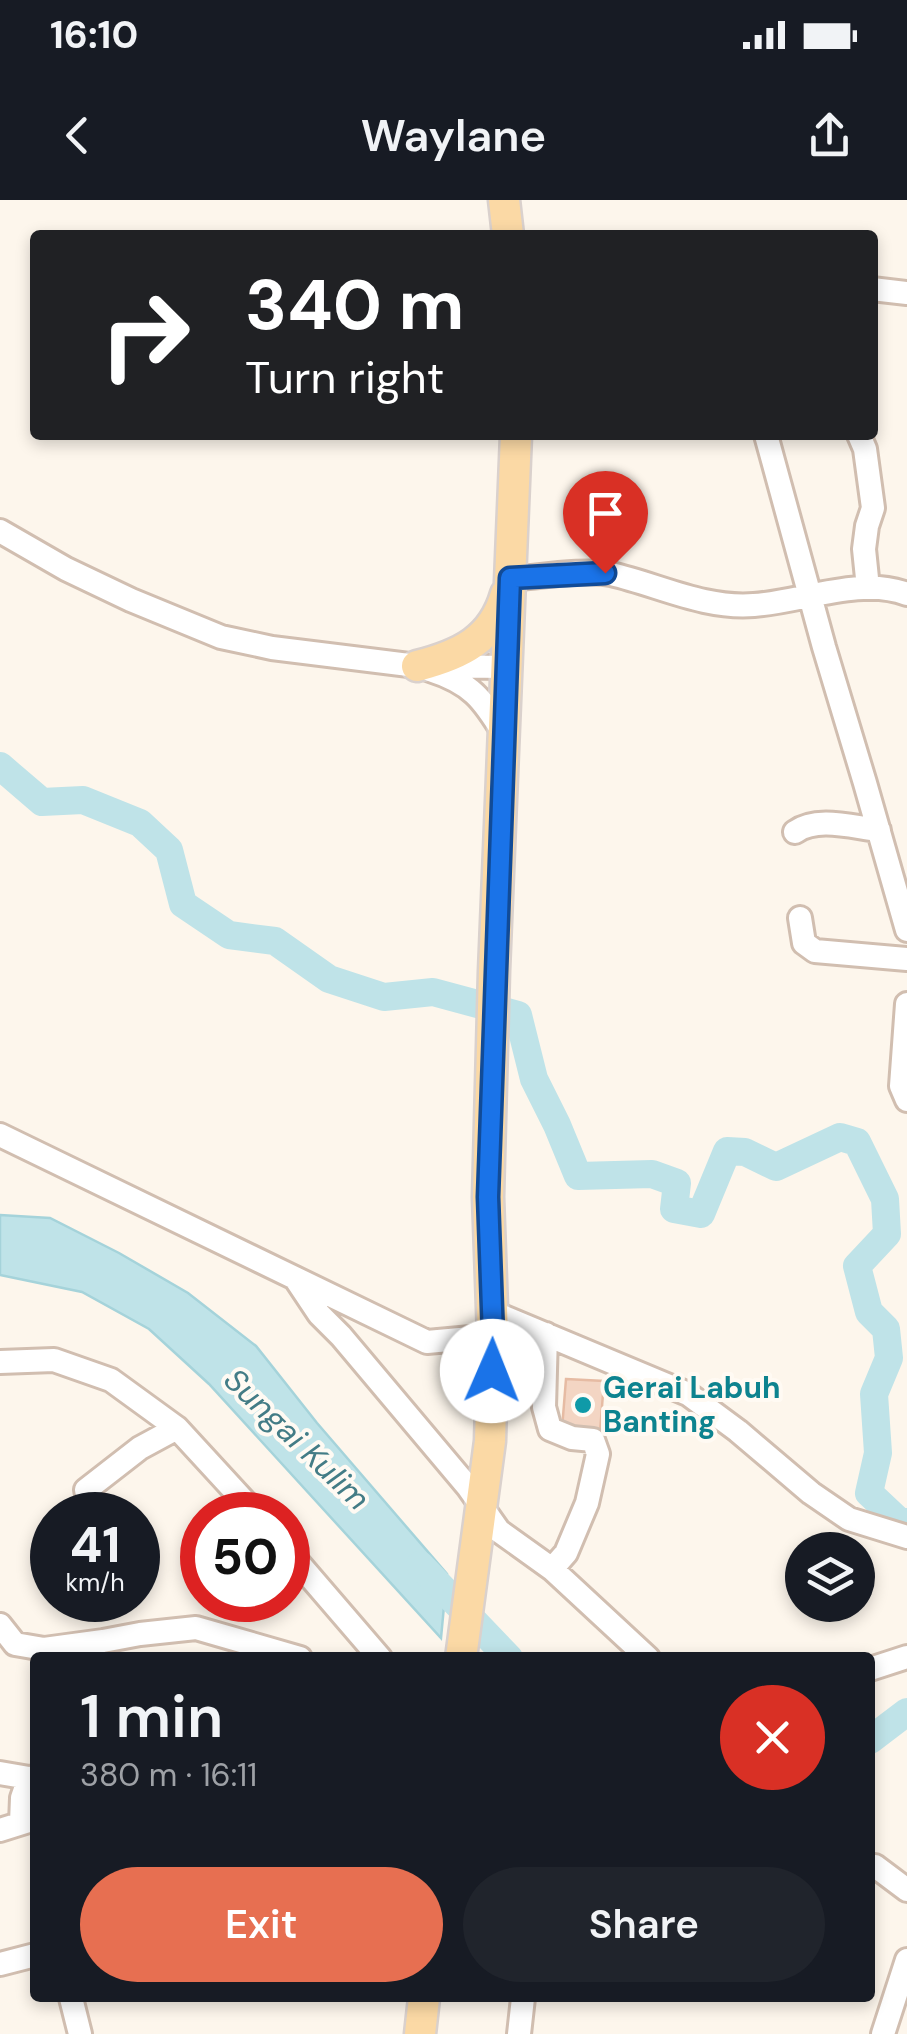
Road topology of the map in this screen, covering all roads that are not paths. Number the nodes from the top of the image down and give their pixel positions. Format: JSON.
{"nodes":[{"id":1,"x":504,"y":200,"type":"edge"},
{"id":2,"x":507,"y":230,"type":"edge"},
{"id":3,"x":878,"y":291,"type":"edge"},
{"id":4,"x":907,"y":294,"type":"edge"},
{"id":5,"x":516,"y":440,"type":"edge"},
{"id":6,"x":767,"y":440,"type":"edge"},
{"id":7,"x":861,"y":440,"type":"edge"},
{"id":8,"x":0,"y":531,"type":"edge"},
{"id":9,"x":510,"y":578,"type":"junction"},
{"id":10,"x":868,"y":588,"type":"junction"},
{"id":11,"x":907,"y":594,"type":"edge"},
{"id":12,"x":810,"y":596,"type":"junction"},
{"id":13,"x":417,"y":666,"type":"junction"},
{"id":14,"x":507,"y":667,"type":"junction"},
{"id":15,"x":504,"y":734,"type":"junction"},
{"id":16,"x":879,"y":830,"type":"junction"},
{"id":17,"x":795,"y":832,"type":"dead end"},
{"id":18,"x":800,"y":918,"type":"dead end"},
{"id":19,"x":907,"y":930,"type":"edge"},
{"id":20,"x":907,"y":959,"type":"edge"},
{"id":21,"x":907,"y":1004,"type":"edge"},
{"id":22,"x":907,"y":1100,"type":"edge"},
{"id":23,"x":0,"y":1134,"type":"edge"},
{"id":24,"x":293,"y":1276,"type":"junction"},
{"id":25,"x":493,"y":1324,"type":"junction"},
{"id":26,"x":546,"y":1334,"type":"junction"},
{"id":27,"x":0,"y":1362,"type":"edge"},
{"id":28,"x":177,"y":1428,"type":"junction"},
{"id":29,"x":86,"y":1490,"type":"dead end"},
{"id":30,"x":235,"y":1492,"type":"edge"},
{"id":31,"x":478,"y":1516,"type":"junction"},
{"id":32,"x":907,"y":1537,"type":"edge"},
{"id":33,"x":552,"y":1570,"type":"junction"},
{"id":34,"x":310,"y":1577,"type":"edge"},
{"id":35,"x":8,"y":1634,"type":"edge"},
{"id":36,"x":279,"y":1652,"type":"edge"},
{"id":37,"x":375,"y":1652,"type":"edge"},
{"id":38,"x":462,"y":1652,"type":"edge"},
{"id":39,"x":641,"y":1652,"type":"edge"},
{"id":40,"x":907,"y":1657,"type":"edge"},
{"id":41,"x":0,"y":1663,"type":"edge"},
{"id":42,"x":875,"y":1667,"type":"edge"},
{"id":43,"x":0,"y":1773,"type":"edge"},
{"id":44,"x":30,"y":1777,"type":"edge"},
{"id":45,"x":30,"y":1781,"type":"edge"},
{"id":46,"x":19,"y":1824,"type":"edge"},
{"id":47,"x":875,"y":1866,"type":"edge"},
{"id":48,"x":907,"y":1890,"type":"edge"},
{"id":49,"x":30,"y":1957,"type":"edge"},
{"id":50,"x":907,"y":1960,"type":"edge"},
{"id":51,"x":0,"y":1964,"type":"edge"},
{"id":52,"x":72,"y":2002,"type":"edge"},
{"id":53,"x":424,"y":2002,"type":"edge"},
{"id":54,"x":523,"y":2002,"type":"edge"},
{"id":55,"x":80,"y":2034,"type":"edge"},
{"id":56,"x":420,"y":2034,"type":"edge"},
{"id":57,"x":519,"y":2034,"type":"edge"},
{"id":58,"x":884,"y":2034,"type":"edge"}],
"edges":[{"from":1,"to":2,"type":"main road"},
{"from":3,"to":4,"type":"street"},
{"from":5,"to":9,"type":"main road"},
{"from":6,"to":12,"type":"street"},
{"from":7,"to":10,"type":"street"},
{"from":8,"to":13,"type":"street"},
{"from":9,"to":12,"type":"street"},
{"from":9,"to":13,"type":"main road"},
{"from":9,"to":14,"type":"main road"},
{"from":10,"to":11,"type":"street"},
{"from":10,"to":12,"type":"street"},
{"from":12,"to":16,"type":"street"},
{"from":13,"to":14,"type":"street"},
{"from":13,"to":15,"type":"street"},
{"from":14,"to":15,"type":"main road"},
{"from":15,"to":25,"type":"main road"},
{"from":16,"to":17,"type":"street"},
{"from":16,"to":19,"type":"street"},
{"from":18,"to":20,"type":"street"},
{"from":21,"to":22,"type":"street"},
{"from":23,"to":24,"type":"street"},
{"from":24,"to":25,"type":"street"},
{"from":24,"to":31,"type":"street"},
{"from":25,"to":26,"type":"street"},
{"from":25,"to":31,"type":"main road"},
{"from":26,"to":32,"type":"street"},
{"from":26,"to":33,"type":"street"},
{"from":27,"to":28,"type":"street"},
{"from":28,"to":29,"type":"street"},
{"from":28,"to":30,"type":"street"},
{"from":31,"to":33,"type":"street"},
{"from":31,"to":38,"type":"main road"},
{"from":33,"to":39,"type":"street"},
{"from":34,"to":37,"type":"street"},
{"from":35,"to":36,"type":"street"},
{"from":35,"to":41,"type":"street"},
{"from":40,"to":42,"type":"street"},
{"from":43,"to":44,"type":"street"},
{"from":45,"to":46,"type":"street"},
{"from":47,"to":48,"type":"street"},
{"from":49,"to":51,"type":"street"},
{"from":50,"to":58,"type":"street"},
{"from":52,"to":55,"type":"street"},
{"from":53,"to":56,"type":"main road"},
{"from":54,"to":57,"type":"street"}]}
